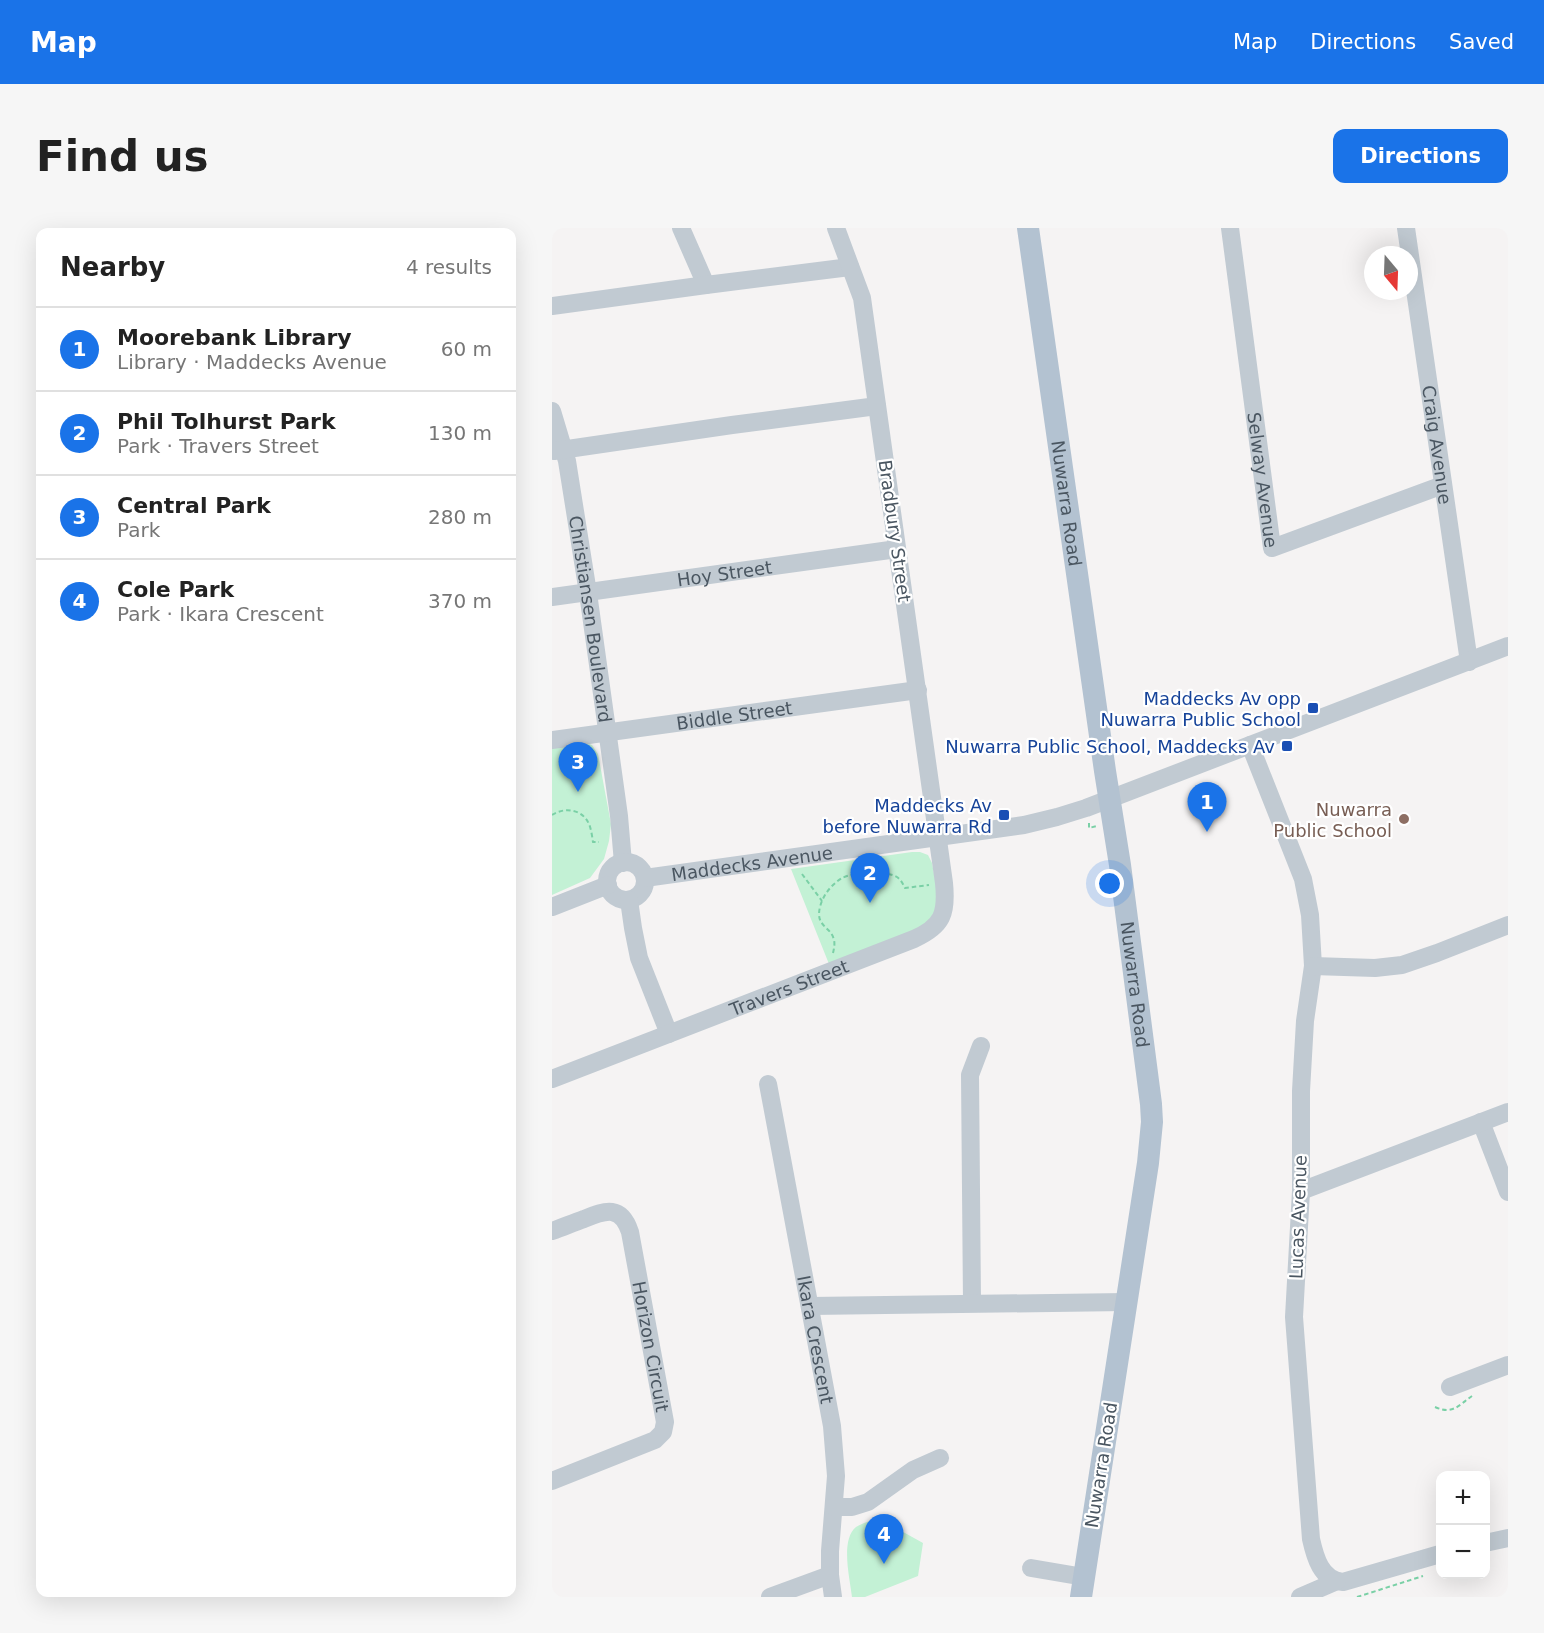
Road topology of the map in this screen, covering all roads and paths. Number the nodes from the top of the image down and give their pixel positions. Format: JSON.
{"nodes":[{"id":1,"x":681,"y":228,"type":"edge"},
{"id":2,"x":836,"y":228,"type":"edge"},
{"id":3,"x":1028,"y":228,"type":"edge"},
{"id":4,"x":1230,"y":228,"type":"edge"},
{"id":5,"x":1406,"y":228,"type":"edge"},
{"id":6,"x":850,"y":267,"type":"junction"},
{"id":7,"x":706,"y":285,"type":"junction"},
{"id":8,"x":552,"y":306,"type":"edge"},
{"id":9,"x":877,"y":406,"type":"junction"},
{"id":10,"x":552,"y":411,"type":"edge"},
{"id":11,"x":558,"y":451,"type":"edge"},
{"id":12,"x":1443,"y":485,"type":"junction"},
{"id":13,"x":897,"y":549,"type":"junction"},
{"id":14,"x":588,"y":593,"type":"junction"},
{"id":15,"x":552,"y":597,"type":"edge"},
{"id":16,"x":1508,"y":646,"type":"edge"},
{"id":17,"x":1469,"y":662,"type":"junction"},
{"id":18,"x":918,"y":690,"type":"junction"},
{"id":19,"x":606,"y":732,"type":"junction"},
{"id":20,"x":552,"y":740,"type":"edge"},
{"id":21,"x":1250,"y":746,"type":"junction"},
{"id":22,"x":588,"y":750,"type":"dead end"},
{"id":23,"x":576,"y":765,"type":"dead end"},
{"id":24,"x":1109,"y":799,"type":"junction"},
{"id":25,"x":552,"y":815,"type":"edge"},
{"id":26,"x":1089,"y":823,"type":"dead end"},
{"id":27,"x":1097,"y":826,"type":"dead end"},
{"id":28,"x":1089,"y":828,"type":"junction"},
{"id":29,"x":1088,"y":833,"type":"dead end"},
{"id":30,"x":938,"y":837,"type":"junction"},
{"id":31,"x":599,"y":842,"type":"dead end"},
{"id":32,"x":623,"y":863,"type":"junction"},
{"id":33,"x":802,"y":874,"type":"dead end"},
{"id":34,"x":645,"y":878,"type":"junction"},
{"id":35,"x":608,"y":885,"type":"junction"},
{"id":36,"x":924,"y":886,"type":"dead end"},
{"id":37,"x":630,"y":900,"type":"junction"},
{"id":38,"x":822,"y":901,"type":"junction"},
{"id":39,"x":552,"y":907,"type":"edge"},
{"id":40,"x":1508,"y":925,"type":"edge"},
{"id":41,"x":832,"y":958,"type":"dead end"},
{"id":42,"x":1313,"y":966,"type":"junction"},
{"id":43,"x":669,"y":1034,"type":"junction"},
{"id":44,"x":981,"y":1046,"type":"dead end"},
{"id":45,"x":552,"y":1079,"type":"edge"},
{"id":46,"x":768,"y":1084,"type":"dead end"},
{"id":47,"x":1508,"y":1112,"type":"edge"},
{"id":48,"x":1481,"y":1122,"type":"junction"},
{"id":49,"x":1301,"y":1191,"type":"junction"},
{"id":50,"x":1508,"y":1192,"type":"edge"},
{"id":51,"x":552,"y":1231,"type":"edge"},
{"id":52,"x":1126,"y":1302,"type":"junction"},
{"id":53,"x":972,"y":1303,"type":"junction"},
{"id":54,"x":810,"y":1306,"type":"junction"},
{"id":55,"x":1508,"y":1365,"type":"edge"},
{"id":56,"x":1449,"y":1387,"type":"dead end"},
{"id":57,"x":1478,"y":1393,"type":"dead end"},
{"id":58,"x":1435,"y":1407,"type":"dead end"},
{"id":59,"x":940,"y":1458,"type":"dead end"},
{"id":60,"x":552,"y":1481,"type":"edge"},
{"id":61,"x":834,"y":1508,"type":"junction"},
{"id":62,"x":1508,"y":1538,"type":"edge"},
{"id":63,"x":1490,"y":1542,"type":"edge"},
{"id":64,"x":1436,"y":1555,"type":"edge"},
{"id":65,"x":1031,"y":1568,"type":"dead end"},
{"id":66,"x":1430,"y":1574,"type":"dead end"},
{"id":67,"x":830,"y":1575,"type":"junction"},
{"id":68,"x":1337,"y":1581,"type":"junction"},
{"id":69,"x":1083,"y":1587,"type":"edge"},
{"id":70,"x":770,"y":1597,"type":"edge"},
{"id":71,"x":833,"y":1597,"type":"edge"},
{"id":72,"x":1300,"y":1597,"type":"edge"},
{"id":73,"x":1357,"y":1597,"type":"edge"}],
"edges":[{"from":1,"to":7,"type":"street"},
{"from":2,"to":6,"type":"street","name":"Bradbury Street"},
{"from":3,"to":24,"type":"main road","name":"Nuwarra Road"},
{"from":4,"to":12,"type":"street","name":"Selway Avenue"},
{"from":5,"to":12,"type":"street","name":"Craig Avenue"},
{"from":6,"to":7,"type":"street"},
{"from":6,"to":9,"type":"street","name":"Bradbury Street"},
{"from":7,"to":8,"type":"street"},
{"from":9,"to":11,"type":"street"},
{"from":9,"to":13,"type":"street","name":"Bradbury Street"},
{"from":10,"to":11,"type":"street","name":"Christiansen Boulevard"},
{"from":11,"to":14,"type":"street","name":"Christiansen Boulevard"},
{"from":12,"to":17,"type":"street","name":"Craig Avenue"},
{"from":13,"to":14,"type":"street","name":"Hoy Street"},
{"from":13,"to":18,"type":"street","name":"Bradbury Street"},
{"from":14,"to":15,"type":"street","name":"Hoy Street"},
{"from":14,"to":19,"type":"street","name":"Christiansen Boulevard"},
{"from":16,"to":17,"type":"street","name":"Maddecks Avenue"},
{"from":17,"to":21,"type":"street","name":"Maddecks Avenue"},
{"from":18,"to":19,"type":"street","name":"Biddle Street"},
{"from":18,"to":30,"type":"street","name":"Bradbury Street"},
{"from":19,"to":20,"type":"street","name":"Biddle Street"},
{"from":19,"to":32,"type":"street","name":"Christiansen Boulevard"},
{"from":21,"to":24,"type":"street","name":"Maddecks Avenue"},
{"from":21,"to":42,"type":"street","name":"Lucas Avenue"},
{"from":22,"to":23,"type":"path"},
{"from":24,"to":30,"type":"street","name":"Maddecks Avenue"},
{"from":24,"to":52,"type":"main road","name":"Nuwarra Road"},
{"from":25,"to":31,"type":"path"},
{"from":26,"to":28,"type":"path"},
{"from":27,"to":28,"type":"path"},
{"from":28,"to":29,"type":"path"},
{"from":30,"to":34,"type":"street","name":"Maddecks Avenue"},
{"from":30,"to":43,"type":"street","name":"Travers Street"},
{"from":32,"to":34,"type":"street"},
{"from":32,"to":35,"type":"street"},
{"from":33,"to":38,"type":"path"},
{"from":34,"to":37,"type":"street"},
{"from":35,"to":37,"type":"street"},
{"from":35,"to":39,"type":"street"},
{"from":36,"to":38,"type":"path"},
{"from":37,"to":43,"type":"street"},
{"from":38,"to":41,"type":"path"},
{"from":40,"to":42,"type":"street"},
{"from":42,"to":49,"type":"street","name":"Lucas Avenue"},
{"from":43,"to":45,"type":"street","name":"Travers Street"},
{"from":44,"to":53,"type":"street"},
{"from":46,"to":54,"type":"street","name":"Ikara Crescent"},
{"from":47,"to":48,"type":"street"},
{"from":48,"to":49,"type":"street"},
{"from":48,"to":50,"type":"street"},
{"from":49,"to":68,"type":"street","name":"Lucas Avenue"},
{"from":51,"to":60,"type":"street","name":"Horizon Circuit"},
{"from":52,"to":53,"type":"street"},
{"from":52,"to":69,"type":"main road","name":"Nuwarra Road"},
{"from":53,"to":54,"type":"street"},
{"from":54,"to":61,"type":"street","name":"Ikara Crescent"},
{"from":55,"to":56,"type":"street"},
{"from":57,"to":58,"type":"path"},
{"from":59,"to":61,"type":"street"},
{"from":61,"to":67,"type":"street","name":"Ikara Crescent"},
{"from":62,"to":63,"type":"street"},
{"from":64,"to":68,"type":"street"},
{"from":65,"to":69,"type":"street"},
{"from":66,"to":73,"type":"path"},
{"from":67,"to":70,"type":"street"},
{"from":67,"to":71,"type":"street","name":"Ikara Crescent"},
{"from":68,"to":72,"type":"street"}]}
